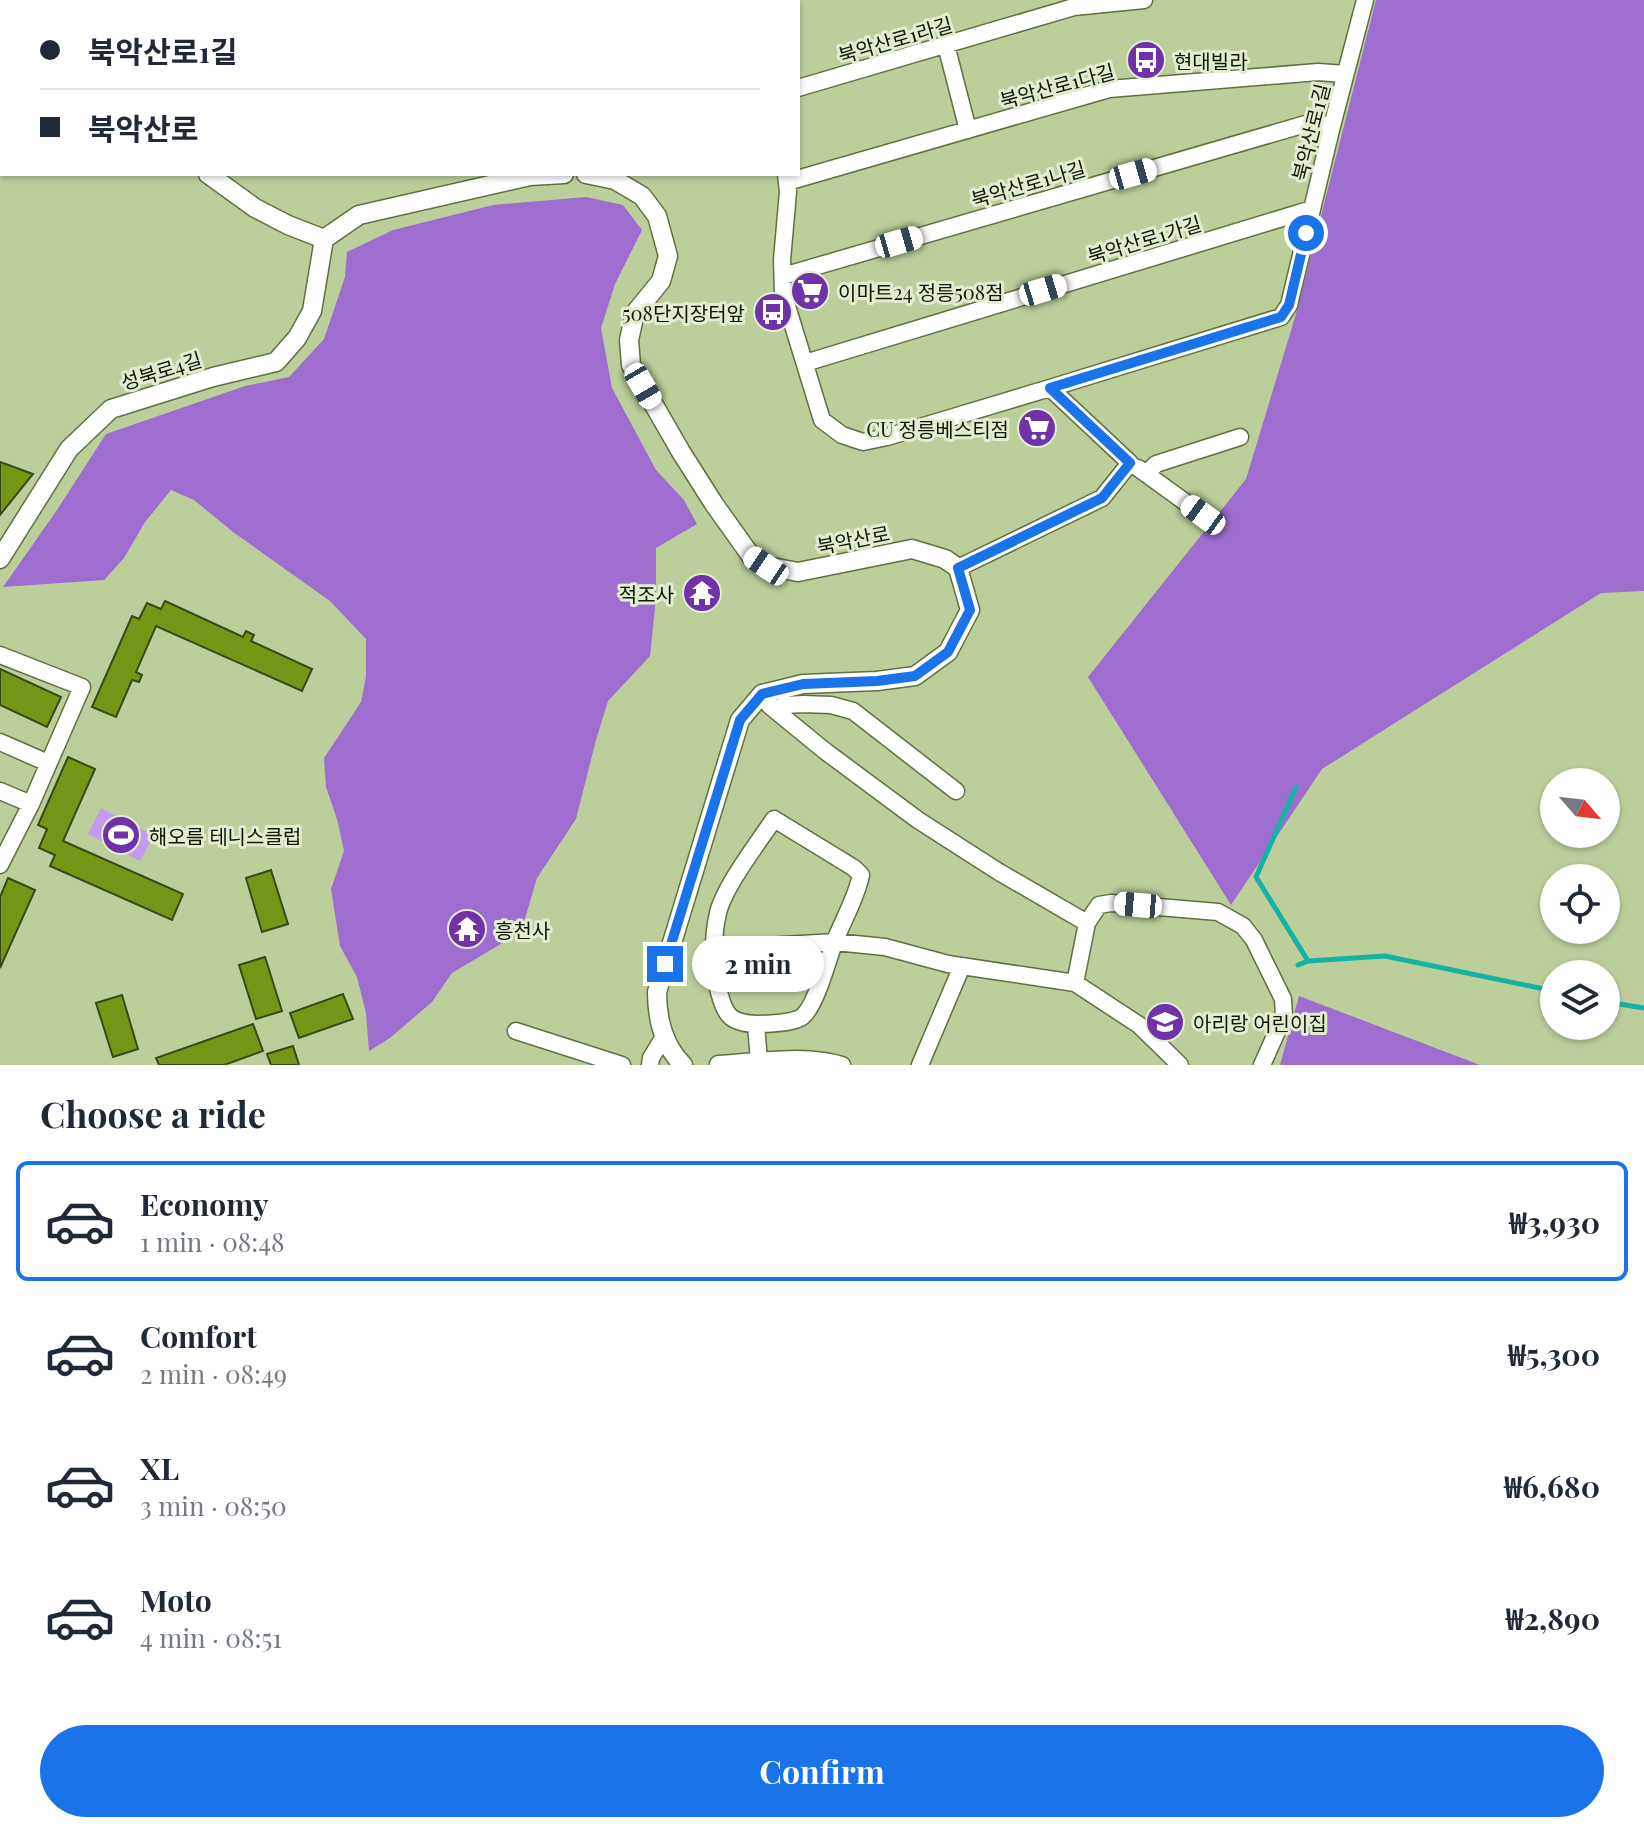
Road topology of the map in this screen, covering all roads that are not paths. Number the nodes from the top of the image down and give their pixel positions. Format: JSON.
{"nodes":[{"id":1,"x":1144,"y":0,"type":"edge"},
{"id":2,"x":1365,"y":0,"type":"edge"},
{"id":3,"x":1084,"y":3,"type":"edge"},
{"id":4,"x":946,"y":45,"type":"junction"},
{"id":5,"x":1345,"y":74,"type":"junction"},
{"id":6,"x":800,"y":87,"type":"edge"},
{"id":7,"x":1332,"y":126,"type":"junction"},
{"id":8,"x":968,"y":130,"type":"junction"},
{"id":9,"x":800,"y":175,"type":"edge"},
{"id":10,"x":211,"y":176,"type":"edge"},
{"id":11,"x":530,"y":176,"type":"edge"},
{"id":12,"x":596,"y":176,"type":"edge"},
{"id":13,"x":787,"y":178,"type":"edge"},
{"id":14,"x":1312,"y":209,"type":"junction"},
{"id":15,"x":324,"y":239,"type":"junction"},
{"id":16,"x":783,"y":276,"type":"junction"},
{"id":17,"x":805,"y":363,"type":"junction"},
{"id":18,"x":1050,"y":388,"type":"junction"},
{"id":19,"x":1240,"y":437,"type":"dead end"},
{"id":20,"x":1130,"y":463,"type":"junction"},
{"id":21,"x":1146,"y":474,"type":"junction"},
{"id":22,"x":1203,"y":515,"type":"dead end"},
{"id":23,"x":0,"y":559,"type":"edge"},
{"id":24,"x":958,"y":568,"type":"junction"},
{"id":25,"x":0,"y":655,"type":"edge"},
{"id":26,"x":762,"y":694,"type":"junction"},
{"id":27,"x":775,"y":710,"type":"junction"},
{"id":28,"x":0,"y":742,"type":"edge"},
{"id":29,"x":48,"y":763,"type":"junction"},
{"id":30,"x":0,"y":791,"type":"edge"},
{"id":31,"x":956,"y":791,"type":"dead end"},
{"id":32,"x":31,"y":804,"type":"junction"},
{"id":33,"x":0,"y":865,"type":"edge"},
{"id":34,"x":1087,"y":923,"type":"junction"},
{"id":35,"x":835,"y":942,"type":"junction"},
{"id":36,"x":714,"y":949,"type":"junction"},
{"id":37,"x":962,"y":966,"type":"junction"},
{"id":38,"x":1075,"y":983,"type":"junction"},
{"id":39,"x":756,"y":1024,"type":"junction"},
{"id":40,"x":516,"y":1031,"type":"dead end"},
{"id":41,"x":665,"y":1035,"type":"junction"},
{"id":42,"x":718,"y":1064,"type":"edge"},
{"id":43,"x":761,"y":1064,"type":"edge"},
{"id":44,"x":622,"y":1065,"type":"edge"},
{"id":45,"x":650,"y":1065,"type":"edge"},
{"id":46,"x":683,"y":1065,"type":"edge"},
{"id":47,"x":842,"y":1065,"type":"edge"},
{"id":48,"x":920,"y":1065,"type":"edge"},
{"id":49,"x":1180,"y":1065,"type":"edge"},
{"id":50,"x":1262,"y":1065,"type":"edge"}],
"edges":[{"from":1,"to":3,"type":"street","name":"북악산로1라길"},
{"from":2,"to":5,"type":"street","name":"북악산로1길"},
{"from":3,"to":4,"type":"street","name":"북악산로1라길"},
{"from":4,"to":6,"type":"street","name":"북악산로1라길"},
{"from":4,"to":8,"type":"street"},
{"from":5,"to":7,"type":"street","name":"북악산로1길"},
{"from":5,"to":8,"type":"street","name":"북악산로1다길"},
{"from":7,"to":14,"type":"street","name":"북악산로1길"},
{"from":7,"to":16,"type":"street","name":"북악산로1나길"},
{"from":8,"to":9,"type":"street","name":"북악산로1다길"},
{"from":10,"to":15,"type":"street"},
{"from":11,"to":15,"type":"street"},
{"from":12,"to":24,"type":"street","name":"북악산로"},
{"from":13,"to":16,"type":"street","name":"북악산로1길"},
{"from":14,"to":17,"type":"street","name":"북악산로1가길"},
{"from":14,"to":18,"type":"street","name":"북악산로1길"},
{"from":15,"to":23,"type":"street","name":"성북로4길"},
{"from":16,"to":17,"type":"street","name":"북악산로1길"},
{"from":17,"to":18,"type":"street","name":"북악산로1길"},
{"from":18,"to":20,"type":"street"},
{"from":19,"to":21,"type":"street"},
{"from":20,"to":21,"type":"street"},
{"from":20,"to":24,"type":"street"},
{"from":21,"to":22,"type":"street"},
{"from":24,"to":26,"type":"street"},
{"from":25,"to":29,"type":"street"},
{"from":26,"to":27,"type":"street"},
{"from":26,"to":41,"type":"street"},
{"from":27,"to":31,"type":"street"},
{"from":27,"to":34,"type":"street"},
{"from":28,"to":29,"type":"street"},
{"from":29,"to":32,"type":"street"},
{"from":30,"to":32,"type":"street"},
{"from":32,"to":33,"type":"street"},
{"from":34,"to":38,"type":"street"},
{"from":34,"to":50,"type":"street"},
{"from":35,"to":36,"type":"street"},
{"from":35,"to":36,"type":"street"},
{"from":35,"to":37,"type":"street"},
{"from":35,"to":39,"type":"street"},
{"from":36,"to":39,"type":"street"},
{"from":37,"to":38,"type":"street"},
{"from":37,"to":48,"type":"street"},
{"from":38,"to":49,"type":"street"},
{"from":39,"to":43,"type":"street"},
{"from":40,"to":44,"type":"street"},
{"from":41,"to":45,"type":"street"},
{"from":41,"to":46,"type":"street"},
{"from":42,"to":43,"type":"street"},
{"from":43,"to":47,"type":"street"}]}
